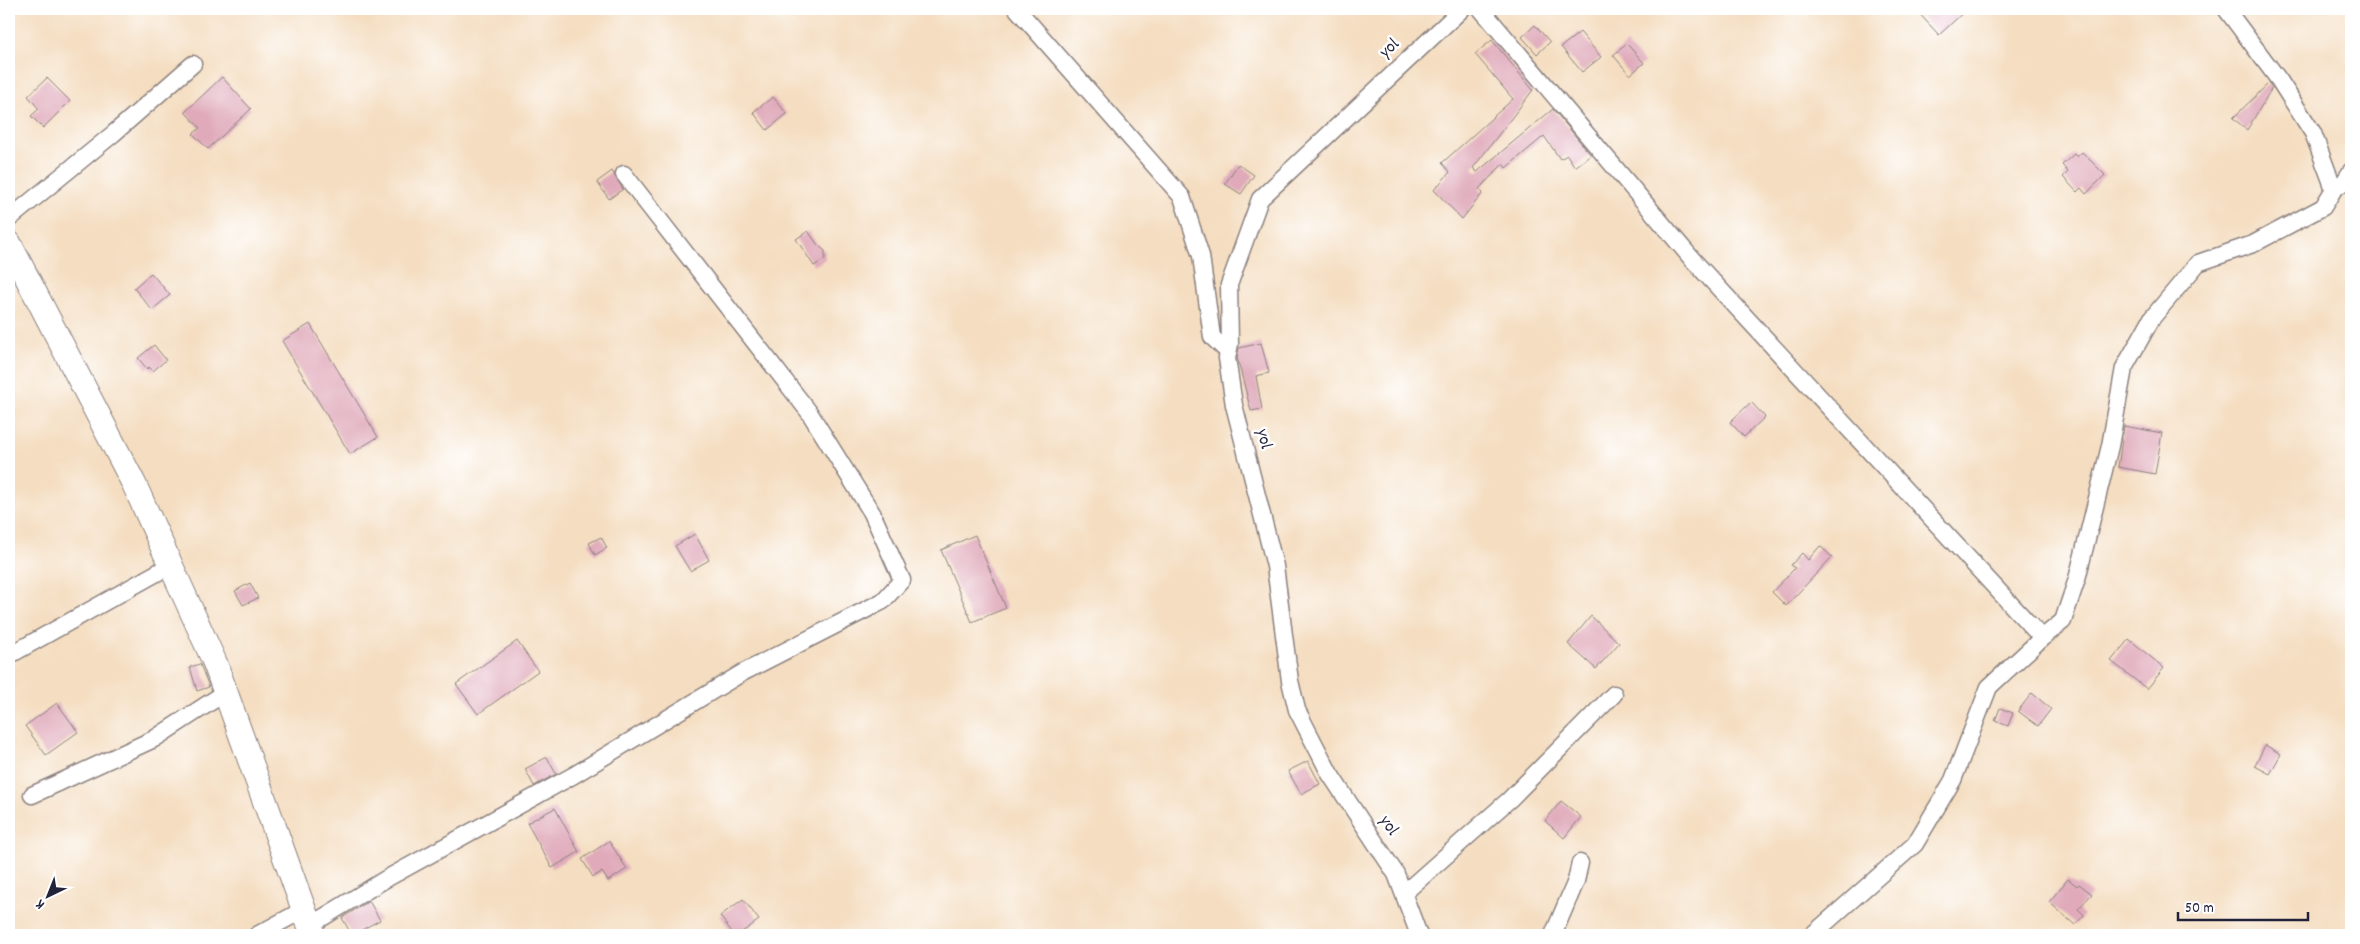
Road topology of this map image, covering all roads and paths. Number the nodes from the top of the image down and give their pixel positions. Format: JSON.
{"nodes":[{"id":1,"x":1017,"y":9,"type":"edge"},
{"id":2,"x":1462,"y":9,"type":"edge"},
{"id":3,"x":1481,"y":9,"type":"edge"},
{"id":4,"x":2226,"y":9,"type":"edge"},
{"id":5,"x":193,"y":64,"type":"dead end"},
{"id":6,"x":2351,"y":171,"type":"edge"},
{"id":7,"x":624,"y":174,"type":"dead end"},
{"id":8,"x":2334,"y":189,"type":"junction"},
{"id":9,"x":9,"y":219,"type":"edge"},
{"id":10,"x":9,"y":243,"type":"edge"},
{"id":11,"x":1228,"y":352,"type":"junction"},
{"id":12,"x":171,"y":565,"type":"junction"},
{"id":13,"x":2042,"y":638,"type":"junction"},
{"id":14,"x":10,"y":655,"type":"edge"},
{"id":15,"x":226,"y":692,"type":"junction"},
{"id":16,"x":1614,"y":694,"type":"dead end"},
{"id":17,"x":32,"y":795,"type":"dead end"},
{"id":18,"x":1580,"y":864,"type":"dead end"},
{"id":19,"x":1404,"y":893,"type":"junction"},
{"id":20,"x":308,"y":924,"type":"edge"},
{"id":21,"x":257,"y":935,"type":"edge"},
{"id":22,"x":1419,"y":935,"type":"edge"},
{"id":23,"x":1553,"y":935,"type":"edge"},
{"id":24,"x":1812,"y":935,"type":"edge"}],
"edges":[{"from":1,"to":11,"type":"street"},
{"from":2,"to":11,"type":"street","name":"yol"},
{"from":3,"to":13,"type":"street"},
{"from":4,"to":8,"type":"street"},
{"from":5,"to":9,"type":"street"},
{"from":6,"to":8,"type":"street"},
{"from":7,"to":20,"type":"street"},
{"from":8,"to":13,"type":"street"},
{"from":10,"to":12,"type":"main road"},
{"from":11,"to":19,"type":"street","name":"yol"},
{"from":12,"to":14,"type":"street"},
{"from":12,"to":15,"type":"main road"},
{"from":13,"to":24,"type":"street"},
{"from":15,"to":17,"type":"street"},
{"from":15,"to":20,"type":"main road"},
{"from":16,"to":19,"type":"street"},
{"from":18,"to":23,"type":"street"},
{"from":19,"to":22,"type":"street","name":"yol"},
{"from":20,"to":21,"type":"street"}]}
